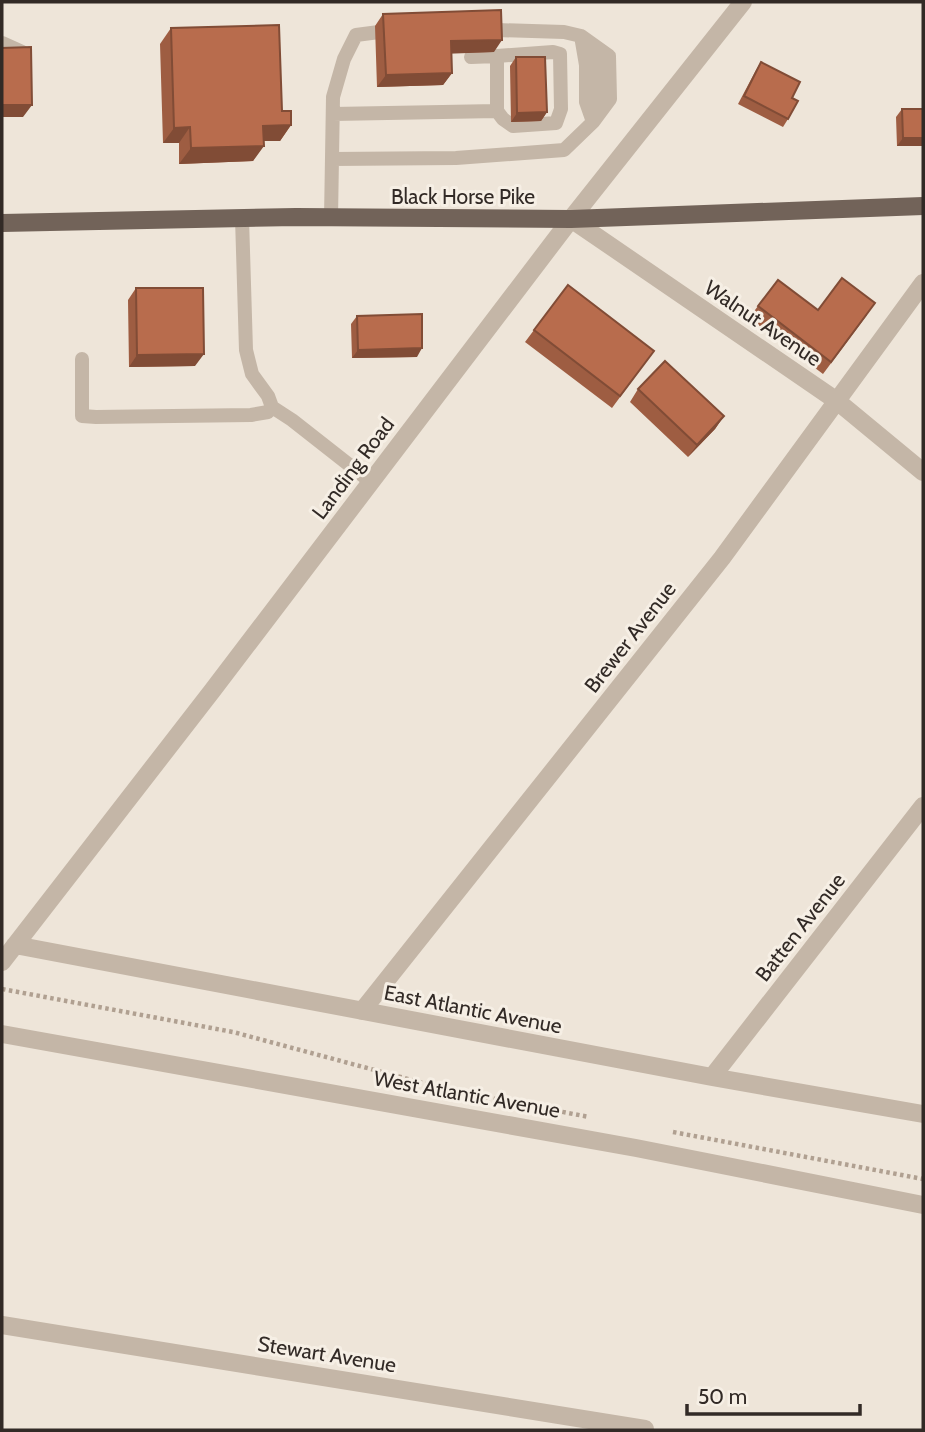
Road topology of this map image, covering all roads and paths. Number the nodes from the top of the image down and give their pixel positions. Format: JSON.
{"nodes":[{"id":1,"x":743,"y":2,"type":"edge"},
{"id":2,"x":497,"y":30,"type":"edge"},
{"id":3,"x":379,"y":32,"type":"dead end"},
{"id":4,"x":581,"y":36,"type":"junction"},
{"id":5,"x":2,"y":43,"type":"edge"},
{"id":6,"x":22,"y":52,"type":"edge"},
{"id":7,"x":497,"y":56,"type":"junction"},
{"id":8,"x":471,"y":57,"type":"edge"},
{"id":9,"x":542,"y":86,"type":"edge"},
{"id":10,"x":561,"y":86,"type":"junction"},
{"id":11,"x":503,"y":98,"type":"junction"},
{"id":12,"x":542,"y":103,"type":"edge"},
{"id":13,"x":561,"y":103,"type":"junction"},
{"id":14,"x":333,"y":114,"type":"junction"},
{"id":15,"x":593,"y":122,"type":"junction"},
{"id":16,"x":332,"y":159,"type":"junction"},
{"id":17,"x":923,"y":206,"type":"edge"},
{"id":18,"x":242,"y":218,"type":"junction"},
{"id":19,"x":331,"y":218,"type":"junction"},
{"id":20,"x":571,"y":219,"type":"junction"},
{"id":21,"x":2,"y":223,"type":"edge"},
{"id":22,"x":923,"y":283,"type":"edge"},
{"id":23,"x":82,"y":359,"type":"dead end"},
{"id":24,"x":837,"y":401,"type":"junction"},
{"id":25,"x":272,"y":407,"type":"junction"},
{"id":26,"x":923,"y":472,"type":"edge"},
{"id":27,"x":371,"y":482,"type":"junction"},
{"id":28,"x":923,"y":806,"type":"edge"},
{"id":29,"x":15,"y":946,"type":"junction"},
{"id":30,"x":2,"y":962,"type":"edge"},
{"id":31,"x":2,"y":989,"type":"edge"},
{"id":32,"x":362,"y":1011,"type":"junction"},
{"id":33,"x":2,"y":1034,"type":"edge"},
{"id":34,"x":712,"y":1077,"type":"junction"},
{"id":35,"x":923,"y":1114,"type":"edge"},
{"id":36,"x":597,"y":1118,"type":"dead end"},
{"id":37,"x":665,"y":1131,"type":"dead end"},
{"id":38,"x":923,"y":1179,"type":"edge"},
{"id":39,"x":923,"y":1205,"type":"edge"},
{"id":40,"x":2,"y":1325,"type":"edge"},
{"id":41,"x":645,"y":1429,"type":"edge"}],
"edges":[{"from":1,"to":20,"type":"street","name":"Landing Road"},
{"from":2,"to":4,"type":"lane"},
{"from":3,"to":14,"type":"lane"},
{"from":4,"to":15,"type":"lane"},
{"from":4,"to":15,"type":"lane"},
{"from":5,"to":6,"type":"lane"},
{"from":7,"to":8,"type":"lane"},
{"from":7,"to":10,"type":"lane"},
{"from":7,"to":11,"type":"lane"},
{"from":9,"to":10,"type":"lane"},
{"from":10,"to":13,"type":"lane"},
{"from":11,"to":13,"type":"lane"},
{"from":11,"to":14,"type":"lane"},
{"from":12,"to":13,"type":"lane"},
{"from":14,"to":16,"type":"lane"},
{"from":15,"to":16,"type":"lane"},
{"from":16,"to":19,"type":"lane"},
{"from":17,"to":20,"type":"main road","name":"Black Horse Pike"},
{"from":18,"to":19,"type":"main road","name":"Black Horse Pike"},
{"from":18,"to":21,"type":"main road","name":"Black Horse Pike"},
{"from":18,"to":25,"type":"lane"},
{"from":19,"to":20,"type":"main road","name":"Black Horse Pike"},
{"from":20,"to":24,"type":"street","name":"Walnut Avenue"},
{"from":20,"to":27,"type":"street","name":"Landing Road"},
{"from":22,"to":24,"type":"street","name":"Brewer Avenue"},
{"from":23,"to":25,"type":"lane"},
{"from":24,"to":26,"type":"street","name":"Walnut Avenue"},
{"from":24,"to":32,"type":"street","name":"Brewer Avenue"},
{"from":25,"to":27,"type":"lane"},
{"from":27,"to":29,"type":"street","name":"Landing Road"},
{"from":28,"to":34,"type":"street","name":"Batten Avenue"},
{"from":29,"to":30,"type":"street","name":"Landing Road"},
{"from":29,"to":32,"type":"street","name":"East Atlantic Avenue"},
{"from":31,"to":36,"type":"path"},
{"from":32,"to":34,"type":"street","name":"East Atlantic Avenue"},
{"from":33,"to":39,"type":"street","name":"West Atlantic Avenue"},
{"from":34,"to":35,"type":"street","name":"East Atlantic Avenue"},
{"from":37,"to":38,"type":"path"},
{"from":40,"to":41,"type":"street","name":"Stewart Avenue"}]}
